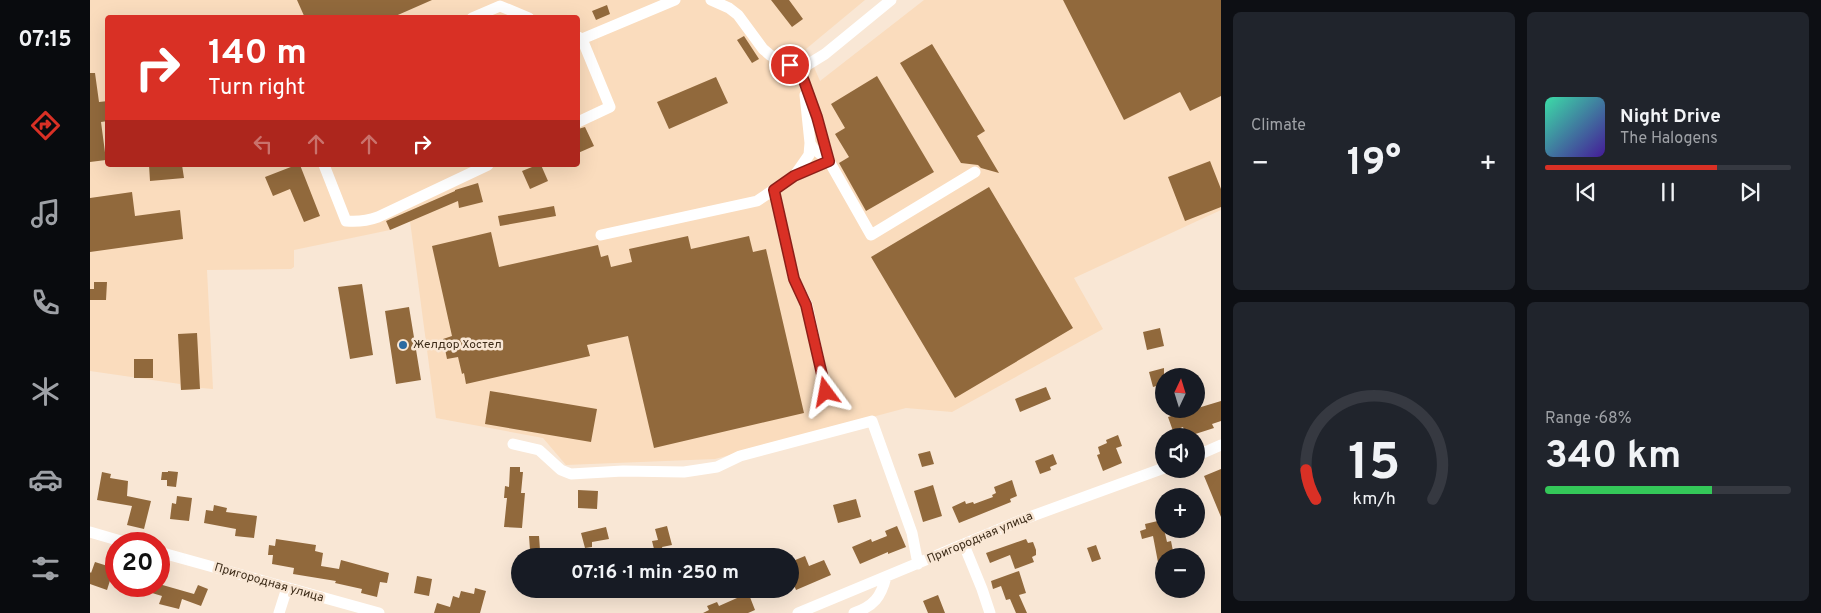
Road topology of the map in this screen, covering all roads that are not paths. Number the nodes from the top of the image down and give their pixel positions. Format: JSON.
{"nodes":[{"id":1,"x":675,"y":0,"type":"edge"},
{"id":2,"x":711,"y":0,"type":"edge"},
{"id":3,"x":891,"y":0,"type":"edge"},
{"id":4,"x":479,"y":15,"type":"edge"},
{"id":5,"x":521,"y":15,"type":"edge"},
{"id":6,"x":580,"y":38,"type":"edge"},
{"id":7,"x":802,"y":76,"type":"junction"},
{"id":8,"x":580,"y":121,"type":"edge"},
{"id":9,"x":810,"y":143,"type":"junction"},
{"id":10,"x":825,"y":158,"type":"junction"},
{"id":11,"x":806,"y":162,"type":"junction"},
{"id":12,"x":325,"y":167,"type":"edge"},
{"id":13,"x":484,"y":167,"type":"edge"},
{"id":14,"x":975,"y":172,"type":"dead end"},
{"id":15,"x":794,"y":176,"type":"junction"},
{"id":16,"x":774,"y":190,"type":"junction"},
{"id":17,"x":601,"y":235,"type":"dead end"},
{"id":18,"x":826,"y":392,"type":"dead end"},
{"id":19,"x":514,"y":444,"type":"dead end"},
{"id":20,"x":1221,"y":445,"type":"edge"},
{"id":21,"x":1205,"y":452,"type":"edge"},
{"id":22,"x":1155,"y":471,"type":"edge"},
{"id":23,"x":90,"y":532,"type":"edge"},
{"id":24,"x":105,"y":536,"type":"edge"},
{"id":25,"x":964,"y":545,"type":"junction"},
{"id":26,"x":170,"y":555,"type":"edge"},
{"id":27,"x":918,"y":564,"type":"junction"},
{"id":28,"x":886,"y":577,"type":"junction"},
{"id":29,"x":287,"y":588,"type":"junction"},
{"id":30,"x":826,"y":601,"type":"junction"},
{"id":31,"x":280,"y":613,"type":"edge"},
{"id":32,"x":379,"y":613,"type":"edge"},
{"id":33,"x":798,"y":613,"type":"edge"},
{"id":34,"x":831,"y":613,"type":"edge"},
{"id":35,"x":854,"y":613,"type":"edge"},
{"id":36,"x":990,"y":613,"type":"edge"}],
"edges":[{"from":1,"to":6,"type":"street"},
{"from":2,"to":7,"type":"street"},
{"from":3,"to":7,"type":"street"},
{"from":4,"to":5,"type":"street"},
{"from":6,"to":8,"type":"street"},
{"from":7,"to":9,"type":"street"},
{"from":7,"to":10,"type":"street"},
{"from":9,"to":10,"type":"street"},
{"from":9,"to":11,"type":"street"},
{"from":10,"to":11,"type":"street"},
{"from":10,"to":14,"type":"street"},
{"from":10,"to":15,"type":"street"},
{"from":11,"to":15,"type":"street"},
{"from":12,"to":13,"type":"street"},
{"from":15,"to":16,"type":"street"},
{"from":16,"to":17,"type":"street"},
{"from":16,"to":18,"type":"street"},
{"from":19,"to":27,"type":"street"},
{"from":20,"to":21,"type":"street"},
{"from":22,"to":25,"type":"street","name":"Пригородная улица"},
{"from":23,"to":24,"type":"street"},
{"from":25,"to":27,"type":"street","name":"Пригородная улица"},
{"from":25,"to":36,"type":"street"},
{"from":26,"to":29,"type":"street","name":"Пригородная улица"},
{"from":27,"to":28,"type":"street","name":"Пригородная улица"},
{"from":28,"to":30,"type":"street","name":"Пригородная улица"},
{"from":28,"to":35,"type":"street"},
{"from":29,"to":31,"type":"street"},
{"from":29,"to":32,"type":"street","name":"Пригородная улица"},
{"from":30,"to":33,"type":"street","name":"Пригородная улица"},
{"from":30,"to":34,"type":"street"}]}
